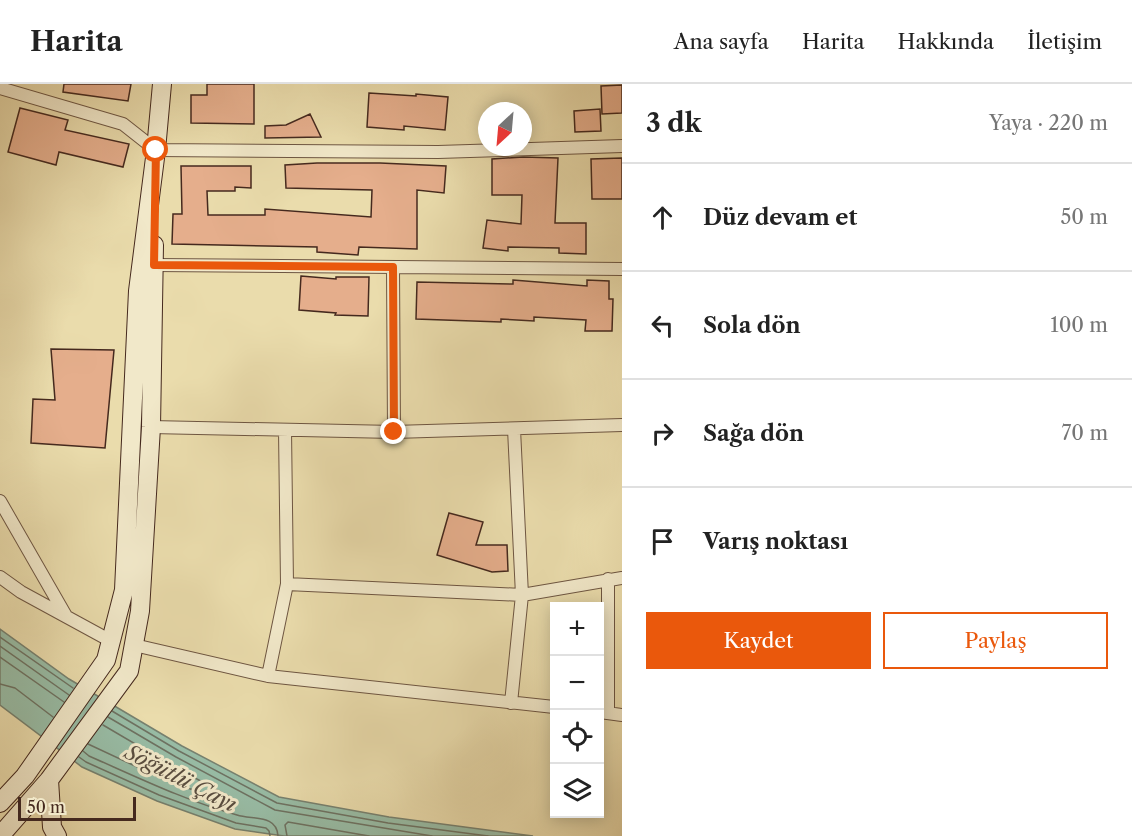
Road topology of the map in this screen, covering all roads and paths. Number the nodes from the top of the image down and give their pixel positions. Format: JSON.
{"nodes":[{"id":1,"x":162,"y":84,"type":"edge"},
{"id":2,"x":1,"y":89,"type":"edge"},
{"id":3,"x":622,"y":146,"type":"edge"},
{"id":4,"x":156,"y":150,"type":"junction"},
{"id":5,"x":154,"y":265,"type":"junction"},
{"id":6,"x":393,"y":267,"type":"junction"},
{"id":7,"x":622,"y":269,"type":"edge"},
{"id":8,"x":622,"y":425,"type":"edge"},
{"id":9,"x":151,"y":427,"type":"junction"},
{"id":10,"x":514,"y":429,"type":"junction"},
{"id":11,"x":285,"y":430,"type":"junction"},
{"id":12,"x":394,"y":432,"type":"junction"},
{"id":13,"x":0,"y":501,"type":"edge"},
{"id":14,"x":0,"y":577,"type":"edge"},
{"id":15,"x":622,"y":578,"type":"edge"},
{"id":16,"x":608,"y":579,"type":"junction"},
{"id":17,"x":287,"y":584,"type":"junction"},
{"id":18,"x":522,"y":595,"type":"junction"},
{"id":19,"x":66,"y":616,"type":"junction"},
{"id":20,"x":111,"y":641,"type":"junction"},
{"id":21,"x":134,"y":645,"type":"junction"},
{"id":22,"x":268,"y":676,"type":"junction"},
{"id":23,"x":511,"y":703,"type":"junction"},
{"id":24,"x":550,"y":707,"type":"edge"},
{"id":25,"x":604,"y":713,"type":"edge"},
{"id":26,"x":622,"y":714,"type":"edge"},
{"id":27,"x":49,"y":780,"type":"junction"},
{"id":28,"x":0,"y":803,"type":"edge"},
{"id":29,"x":0,"y":836,"type":"edge"},
{"id":30,"x":57,"y":836,"type":"edge"}],
"edges":[{"from":1,"to":4,"type":"street"},
{"from":2,"to":4,"type":"street"},
{"from":3,"to":4,"type":"street"},
{"from":4,"to":5,"type":"street"},
{"from":4,"to":20,"type":"street"},
{"from":5,"to":6,"type":"street"},
{"from":5,"to":9,"type":"street"},
{"from":6,"to":7,"type":"street"},
{"from":6,"to":12,"type":"street"},
{"from":8,"to":10,"type":"street"},
{"from":9,"to":11,"type":"street"},
{"from":9,"to":21,"type":"street"},
{"from":10,"to":12,"type":"street"},
{"from":10,"to":18,"type":"street"},
{"from":11,"to":12,"type":"street"},
{"from":11,"to":17,"type":"street"},
{"from":13,"to":19,"type":"street"},
{"from":14,"to":19,"type":"street"},
{"from":15,"to":16,"type":"street"},
{"from":16,"to":18,"type":"street"},
{"from":16,"to":25,"type":"street"},
{"from":17,"to":18,"type":"street"},
{"from":17,"to":22,"type":"street"},
{"from":18,"to":23,"type":"street"},
{"from":19,"to":20,"type":"street"},
{"from":20,"to":28,"type":"street"},
{"from":21,"to":22,"type":"street"},
{"from":21,"to":27,"type":"street"},
{"from":22,"to":23,"type":"street"},
{"from":23,"to":24,"type":"street"},
{"from":25,"to":26,"type":"street"},
{"from":27,"to":29,"type":"street"},
{"from":27,"to":30,"type":"street"}]}
